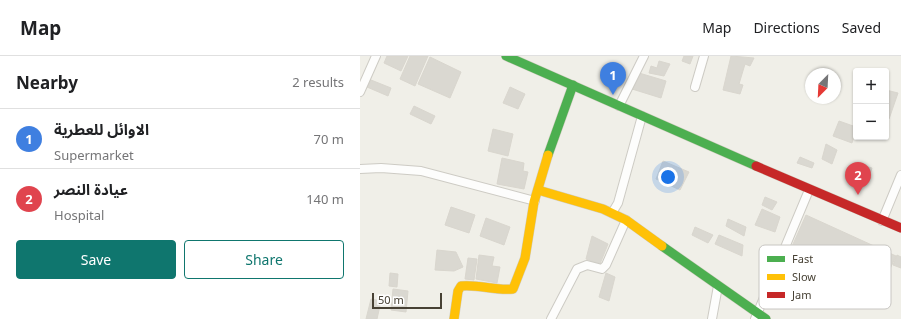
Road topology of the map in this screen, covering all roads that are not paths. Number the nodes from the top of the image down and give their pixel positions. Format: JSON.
{"nodes":[{"id":1,"x":376,"y":56,"type":"edge"},
{"id":2,"x":506,"y":56,"type":"edge"},
{"id":3,"x":644,"y":56,"type":"edge"},
{"id":4,"x":704,"y":56,"type":"edge"},
{"id":5,"x":573,"y":85,"type":"junction"},
{"id":6,"x":694,"y":87,"type":"dead end"},
{"id":7,"x":360,"y":92,"type":"edge"},
{"id":8,"x":619,"y":106,"type":"junction"},
{"id":9,"x":642,"y":116,"type":"junction"},
{"id":10,"x":360,"y":169,"type":"edge"},
{"id":11,"x":901,"y":175,"type":"edge"},
{"id":12,"x":538,"y":190,"type":"junction"},
{"id":13,"x":809,"y":190,"type":"junction"},
{"id":14,"x":534,"y":201,"type":"junction"},
{"id":15,"x":612,"y":213,"type":"junction"},
{"id":16,"x":626,"y":220,"type":"junction"},
{"id":17,"x":882,"y":221,"type":"junction"},
{"id":18,"x":901,"y":228,"type":"edge"},
{"id":19,"x":786,"y":245,"type":"edge"},
{"id":20,"x":718,"y":286,"type":"junction"},
{"id":21,"x":756,"y":316,"type":"edge"},
{"id":22,"x":454,"y":319,"type":"edge"},
{"id":23,"x":551,"y":319,"type":"edge"},
{"id":24,"x":712,"y":319,"type":"edge"},
{"id":25,"x":766,"y":319,"type":"edge"}],
"edges":[{"from":1,"to":7,"type":"street"},
{"from":2,"to":5,"type":"street"},
{"from":3,"to":8,"type":"street"},
{"from":4,"to":6,"type":"street"},
{"from":5,"to":8,"type":"street"},
{"from":5,"to":12,"type":"street"},
{"from":8,"to":9,"type":"street"},
{"from":9,"to":13,"type":"street"},
{"from":9,"to":15,"type":"street"},
{"from":10,"to":14,"type":"street"},
{"from":11,"to":17,"type":"street"},
{"from":12,"to":14,"type":"street"},
{"from":12,"to":15,"type":"street"},
{"from":13,"to":17,"type":"street"},
{"from":13,"to":19,"type":"street"},
{"from":14,"to":22,"type":"street"},
{"from":15,"to":16,"type":"street"},
{"from":16,"to":20,"type":"street"},
{"from":16,"to":23,"type":"street"},
{"from":17,"to":18,"type":"street"},
{"from":20,"to":21,"type":"street"},
{"from":20,"to":24,"type":"street"},
{"from":21,"to":25,"type":"street"}]}
